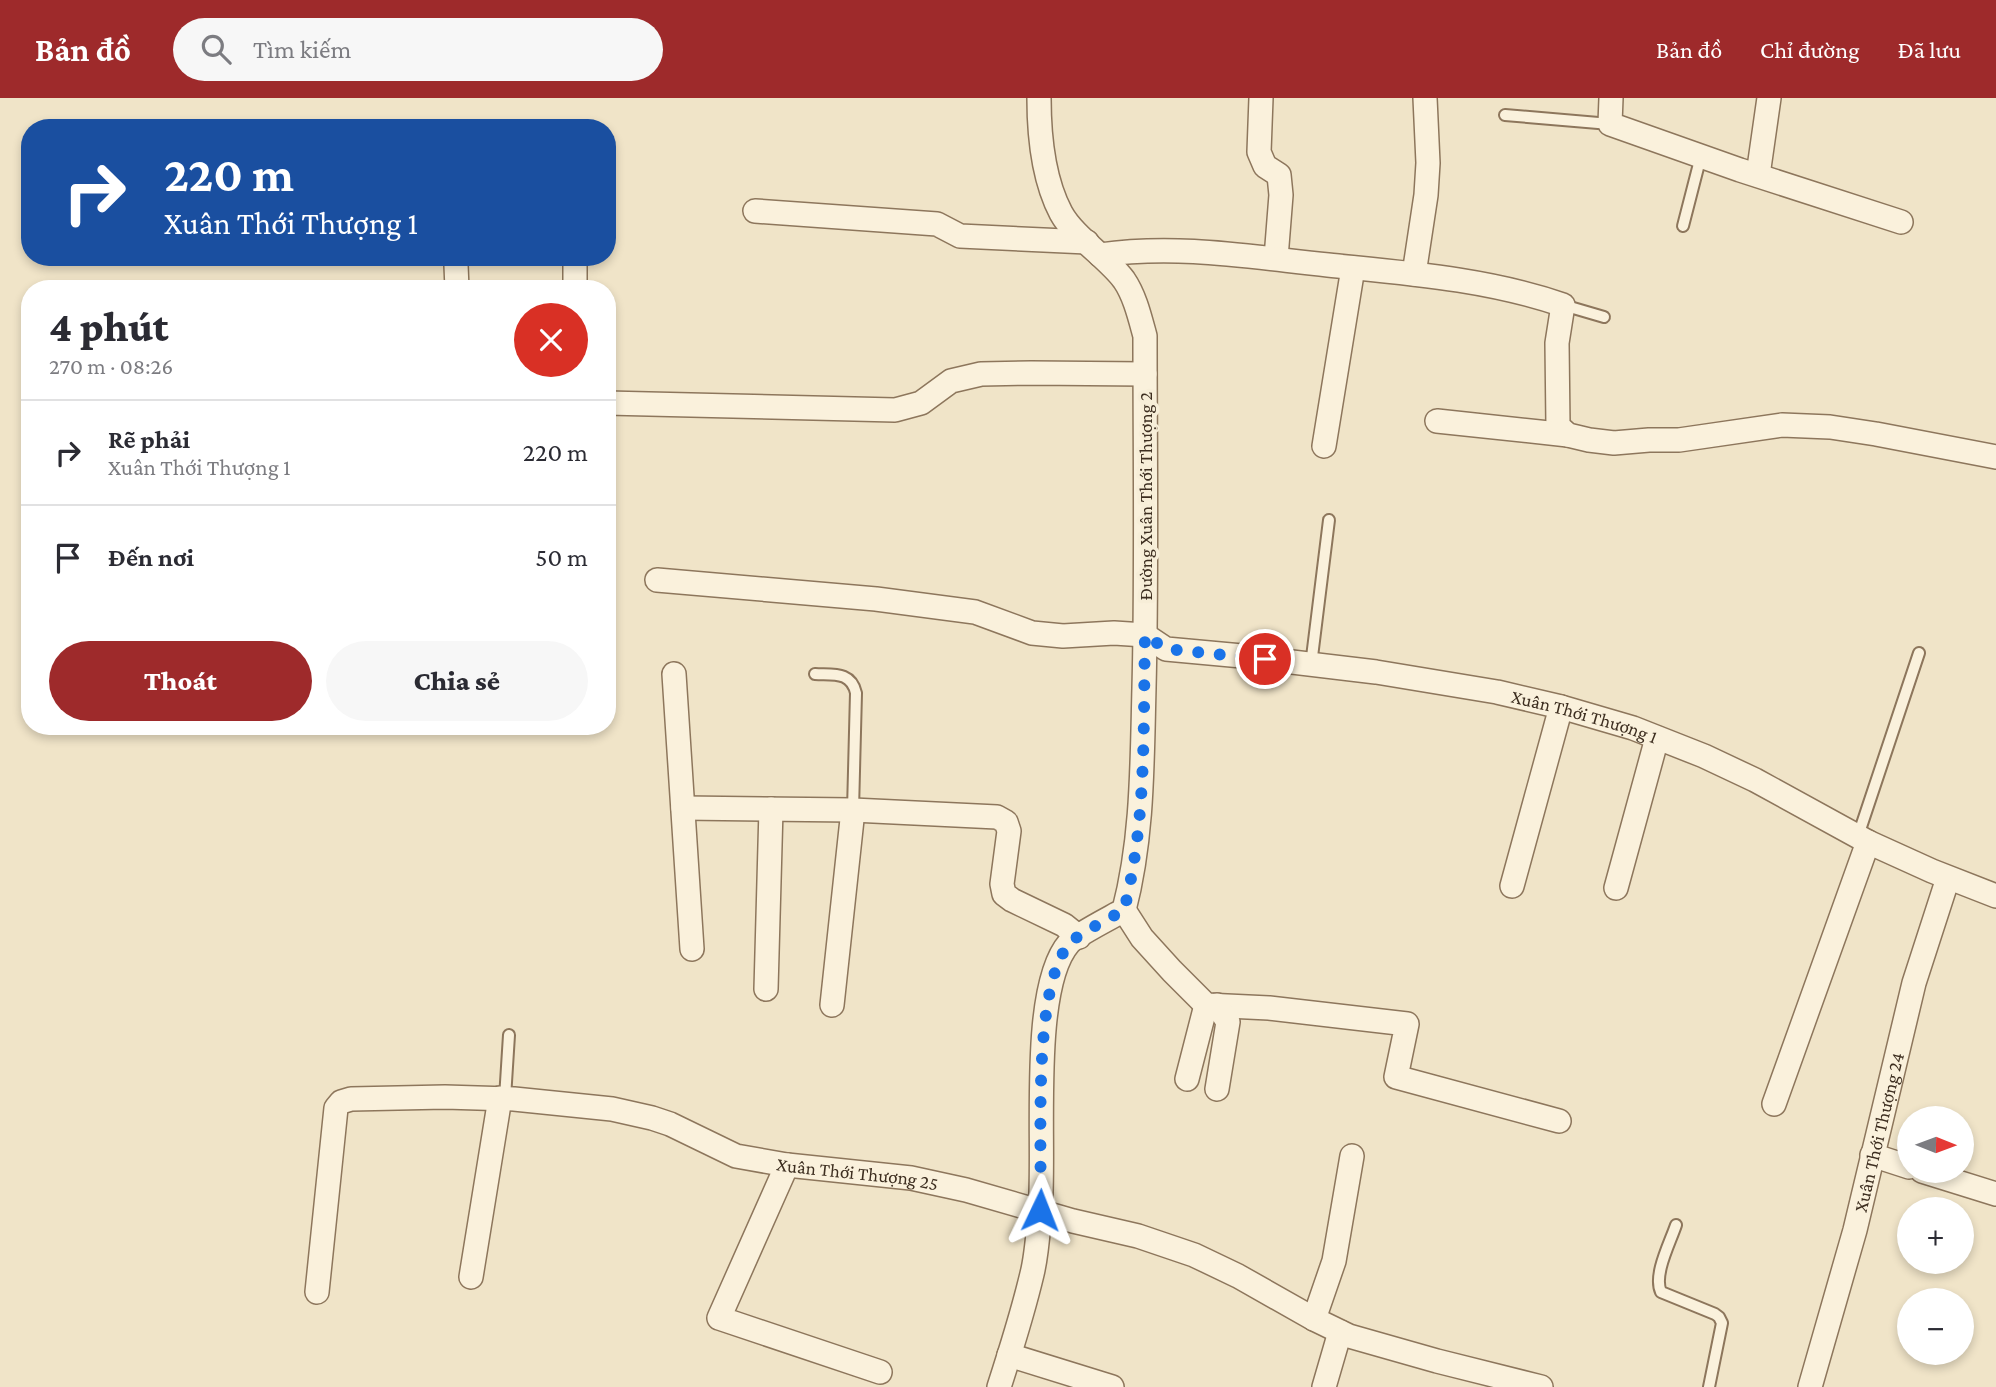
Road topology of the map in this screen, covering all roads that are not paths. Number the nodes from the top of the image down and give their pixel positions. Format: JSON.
{"nodes":[{"id":1,"x":1039,"y":98,"type":"edge"},
{"id":2,"x":1261,"y":98,"type":"edge"},
{"id":3,"x":1425,"y":98,"type":"edge"},
{"id":4,"x":1611,"y":98,"type":"edge"},
{"id":5,"x":1769,"y":98,"type":"edge"},
{"id":6,"x":1505,"y":115,"type":"dead end"},
{"id":7,"x":1610,"y":124,"type":"junction"},
{"id":8,"x":1701,"y":156,"type":"junction"},
{"id":9,"x":1758,"y":175,"type":"junction"},
{"id":10,"x":755,"y":211,"type":"dead end"},
{"id":11,"x":1901,"y":222,"type":"dead end"},
{"id":12,"x":1683,"y":226,"type":"dead end"},
{"id":13,"x":1093,"y":248,"type":"junction"},
{"id":14,"x":1276,"y":258,"type":"junction"},
{"id":15,"x":1353,"y":268,"type":"junction"},
{"id":16,"x":1414,"y":274,"type":"junction"},
{"id":17,"x":1563,"y":305,"type":"junction"},
{"id":18,"x":1604,"y":317,"type":"dead end"},
{"id":19,"x":1145,"y":374,"type":"junction"},
{"id":20,"x":616,"y":403,"type":"edge"},
{"id":21,"x":1437,"y":421,"type":"dead end"},
{"id":22,"x":1569,"y":435,"type":"junction"},
{"id":23,"x":1324,"y":446,"type":"dead end"},
{"id":24,"x":1996,"y":457,"type":"edge"},
{"id":25,"x":1329,"y":520,"type":"dead end"},
{"id":26,"x":657,"y":580,"type":"dead end"},
{"id":27,"x":1145,"y":635,"type":"junction"},
{"id":28,"x":1919,"y":653,"type":"dead end"},
{"id":29,"x":1311,"y":665,"type":"junction"},
{"id":30,"x":674,"y":674,"type":"dead end"},
{"id":31,"x":815,"y":674,"type":"dead end"},
{"id":32,"x":1561,"y":706,"type":"junction"},
{"id":33,"x":1657,"y":738,"type":"junction"},
{"id":34,"x":684,"y":808,"type":"junction"},
{"id":35,"x":771,"y":808,"type":"junction"},
{"id":36,"x":853,"y":810,"type":"junction"},
{"id":37,"x":1863,"y":839,"type":"junction"},
{"id":38,"x":1948,"y":878,"type":"junction"},
{"id":39,"x":1512,"y":886,"type":"dead end"},
{"id":40,"x":1616,"y":888,"type":"dead end"},
{"id":41,"x":1996,"y":896,"type":"edge"},
{"id":42,"x":1124,"y":910,"type":"junction"},
{"id":43,"x":1079,"y":937,"type":"junction"},
{"id":44,"x":692,"y":949,"type":"dead end"},
{"id":45,"x":766,"y":989,"type":"dead end"},
{"id":46,"x":832,"y":1005,"type":"dead end"},
{"id":47,"x":1212,"y":1005,"type":"junction"},
{"id":48,"x":509,"y":1035,"type":"dead end"},
{"id":49,"x":1187,"y":1079,"type":"dead end"},
{"id":50,"x":1217,"y":1089,"type":"dead end"},
{"id":51,"x":502,"y":1098,"type":"junction"},
{"id":52,"x":1774,"y":1104,"type":"dead end"},
{"id":53,"x":1559,"y":1121,"type":"dead end"},
{"id":54,"x":1872,"y":1155,"type":"junction"},
{"id":55,"x":1352,"y":1156,"type":"dead end"},
{"id":56,"x":1897,"y":1163,"type":"edge"},
{"id":57,"x":787,"y":1165,"type":"junction"},
{"id":58,"x":1961,"y":1183,"type":"edge"},
{"id":59,"x":1996,"y":1194,"type":"edge"},
{"id":60,"x":1040,"y":1210,"type":"junction"},
{"id":61,"x":1676,"y":1225,"type":"dead end"},
{"id":62,"x":471,"y":1277,"type":"dead end"},
{"id":63,"x":317,"y":1292,"type":"dead end"},
{"id":64,"x":1314,"y":1319,"type":"junction"},
{"id":65,"x":1340,"y":1332,"type":"junction"},
{"id":66,"x":1009,"y":1355,"type":"junction"},
{"id":67,"x":880,"y":1372,"type":"dead end"},
{"id":68,"x":999,"y":1387,"type":"edge"},
{"id":69,"x":1112,"y":1387,"type":"edge"},
{"id":70,"x":1324,"y":1387,"type":"edge"},
{"id":71,"x":1541,"y":1387,"type":"edge"},
{"id":72,"x":1709,"y":1387,"type":"edge"},
{"id":73,"x":1810,"y":1387,"type":"edge"}],
"edges":[{"from":1,"to":13,"type":"street","name":"Đường Xuân Thới Thượng 2"},
{"from":2,"to":14,"type":"street"},
{"from":3,"to":16,"type":"street"},
{"from":4,"to":7,"type":"street"},
{"from":5,"to":9,"type":"street"},
{"from":6,"to":7,"type":"lane"},
{"from":7,"to":8,"type":"street"},
{"from":8,"to":9,"type":"street"},
{"from":8,"to":12,"type":"lane"},
{"from":9,"to":11,"type":"street"},
{"from":10,"to":13,"type":"street"},
{"from":13,"to":14,"type":"street"},
{"from":13,"to":19,"type":"street","name":"Đường Xuân Thới Thượng 2"},
{"from":14,"to":15,"type":"street"},
{"from":15,"to":16,"type":"street"},
{"from":15,"to":23,"type":"street"},
{"from":16,"to":17,"type":"street"},
{"from":17,"to":18,"type":"lane"},
{"from":17,"to":22,"type":"street"},
{"from":19,"to":20,"type":"street"},
{"from":19,"to":27,"type":"street","name":"Đường Xuân Thới Thượng 2"},
{"from":21,"to":22,"type":"street"},
{"from":22,"to":24,"type":"street"},
{"from":25,"to":29,"type":"lane"},
{"from":26,"to":27,"type":"street"},
{"from":27,"to":29,"type":"street","name":"Xuân Thới Thượng 1"},
{"from":27,"to":42,"type":"street","name":"Đường Xuân Thới Thượng 2"},
{"from":28,"to":37,"type":"lane"},
{"from":29,"to":32,"type":"street","name":"Xuân Thới Thượng 1"},
{"from":30,"to":34,"type":"street"},
{"from":31,"to":36,"type":"lane"},
{"from":32,"to":33,"type":"street","name":"Xuân Thới Thượng 1"},
{"from":32,"to":39,"type":"street"},
{"from":33,"to":37,"type":"street","name":"Xuân Thới Thượng 1"},
{"from":33,"to":40,"type":"street"},
{"from":34,"to":35,"type":"street"},
{"from":34,"to":44,"type":"street"},
{"from":35,"to":36,"type":"street"},
{"from":35,"to":45,"type":"street"},
{"from":36,"to":43,"type":"street"},
{"from":36,"to":46,"type":"street"},
{"from":37,"to":38,"type":"street","name":"Xuân Thới Thượng 1"},
{"from":37,"to":52,"type":"street"},
{"from":38,"to":41,"type":"street","name":"Xuân Thới Thượng 1"},
{"from":38,"to":54,"type":"street","name":"Xuân Thới Thượng 24"},
{"from":42,"to":43,"type":"street"},
{"from":42,"to":47,"type":"street"},
{"from":43,"to":60,"type":"street"},
{"from":47,"to":49,"type":"street"},
{"from":47,"to":50,"type":"street"},
{"from":47,"to":53,"type":"street"},
{"from":48,"to":51,"type":"lane"},
{"from":51,"to":57,"type":"street","name":"Xuân Thới Thượng 25"},
{"from":51,"to":62,"type":"street"},
{"from":51,"to":63,"type":"street","name":"Xuân Thới Thượng 25"},
{"from":54,"to":56,"type":"street"},
{"from":54,"to":73,"type":"street","name":"Xuân Thới Thượng 24"},
{"from":55,"to":64,"type":"street"},
{"from":57,"to":60,"type":"street","name":"Xuân Thới Thượng 25"},
{"from":57,"to":67,"type":"street"},
{"from":58,"to":59,"type":"street"},
{"from":60,"to":64,"type":"street","name":"Xuân Thới Thượng 25"},
{"from":60,"to":66,"type":"street"},
{"from":61,"to":72,"type":"lane"},
{"from":64,"to":65,"type":"street","name":"Xuân Thới Thượng 25"},
{"from":65,"to":70,"type":"street"},
{"from":65,"to":71,"type":"street","name":"Xuân Thới Thượng 25"},
{"from":66,"to":68,"type":"street"},
{"from":66,"to":69,"type":"street"}]}
